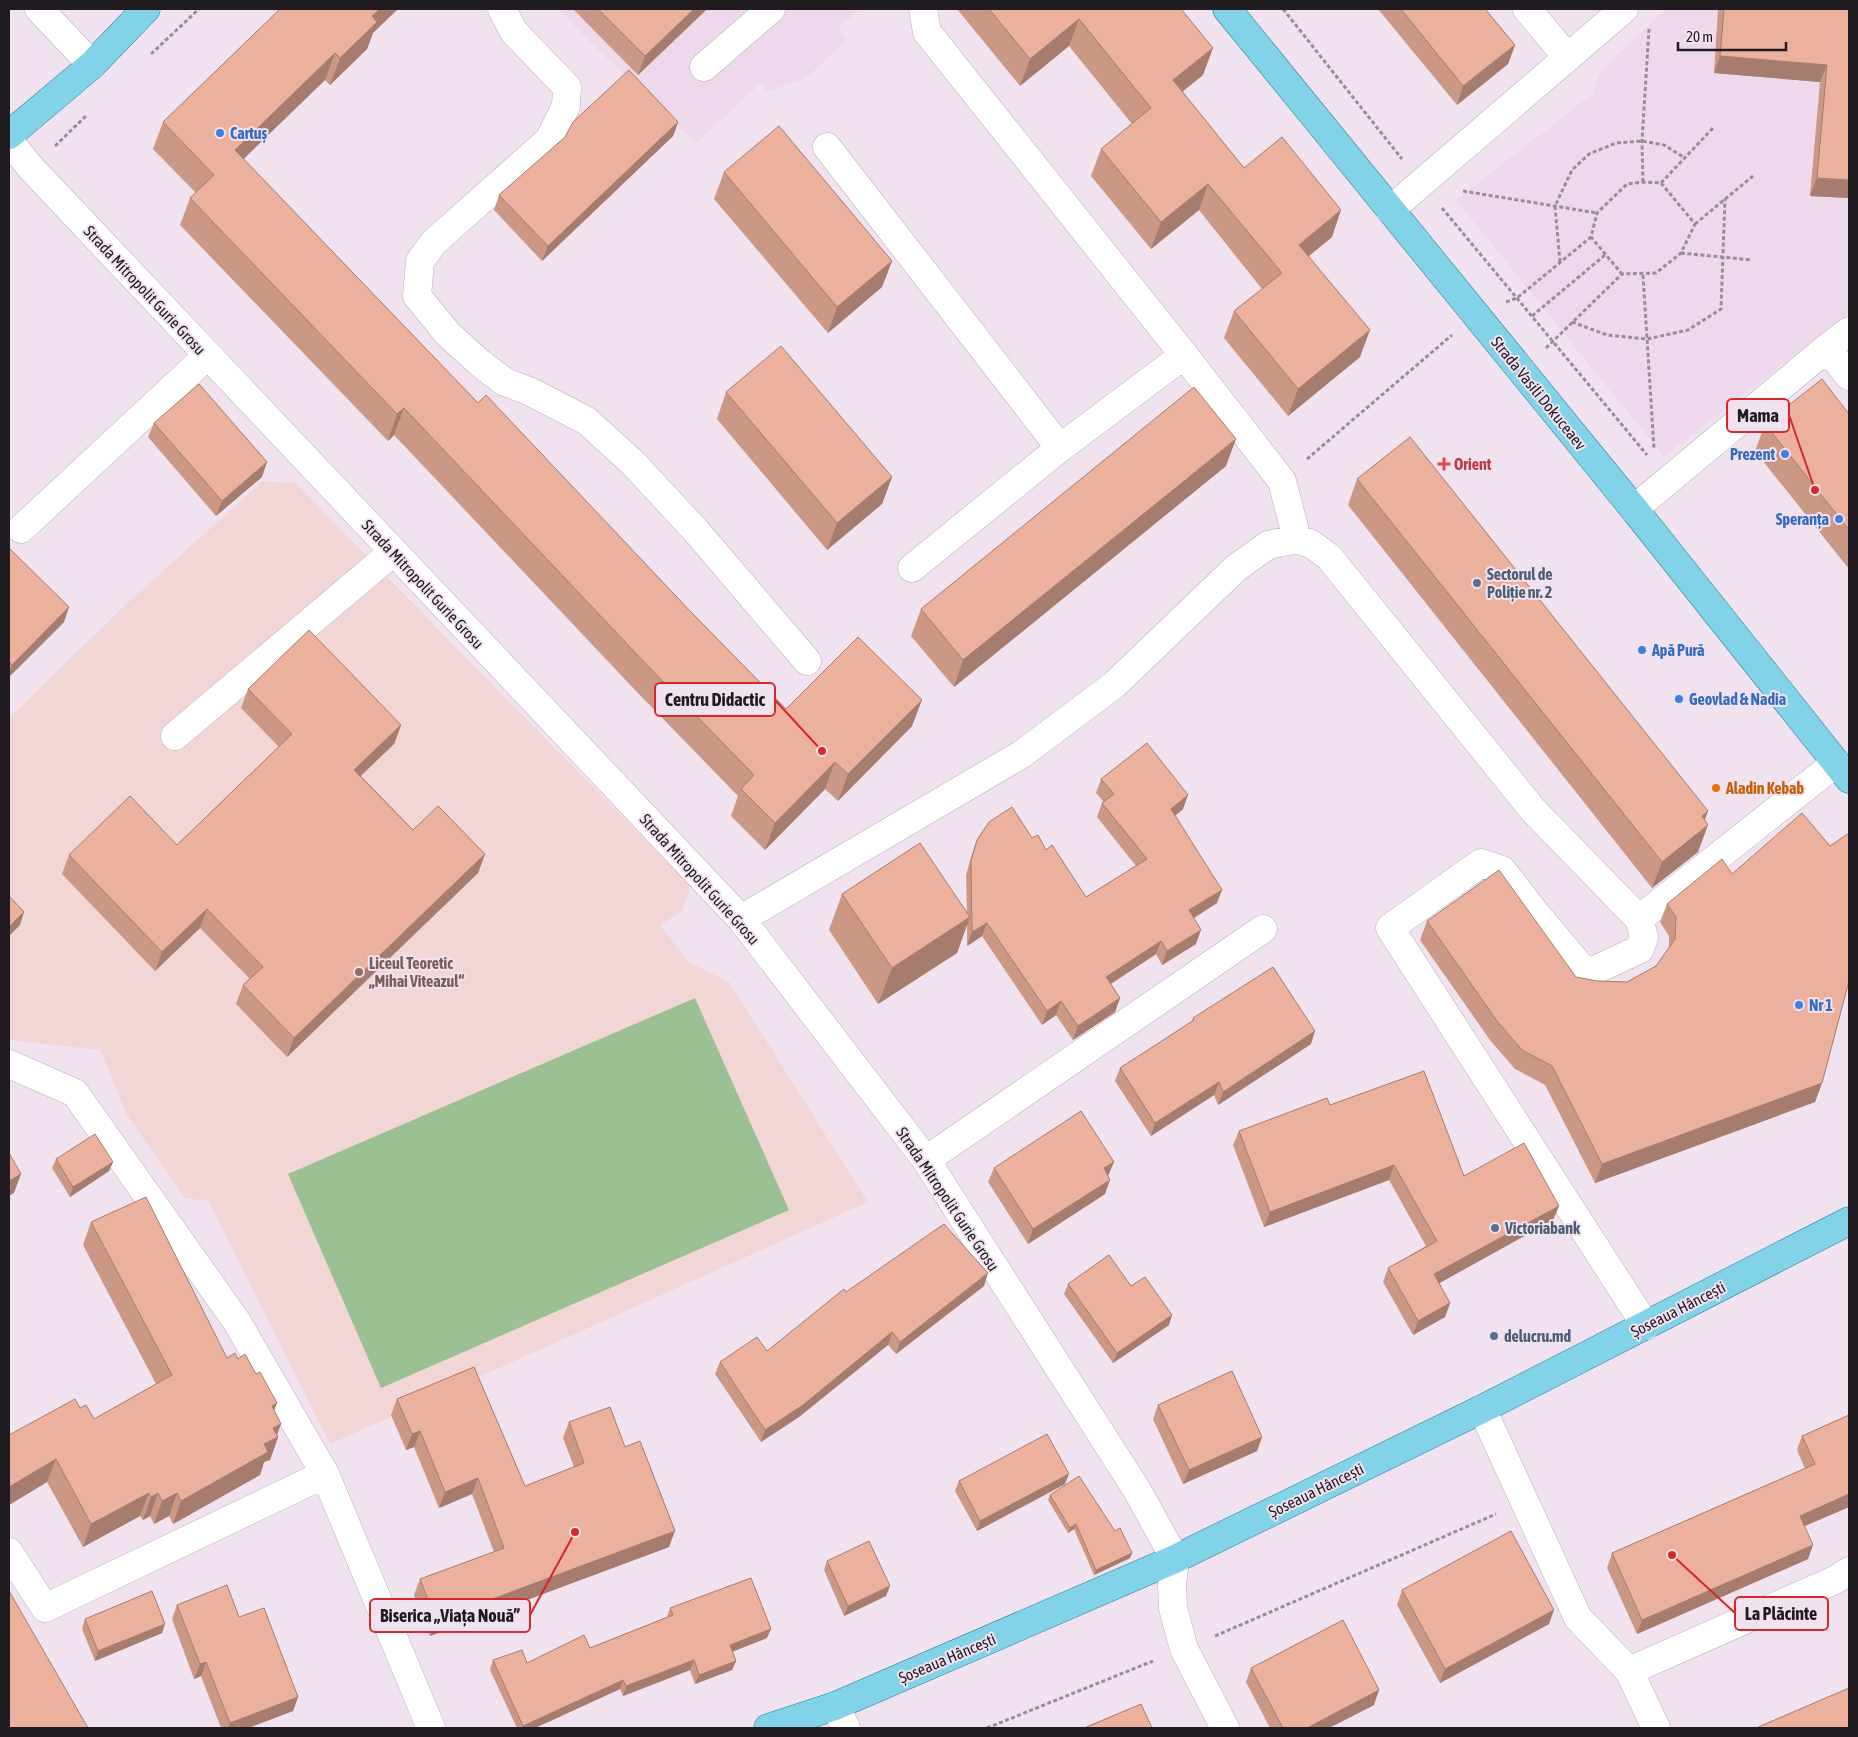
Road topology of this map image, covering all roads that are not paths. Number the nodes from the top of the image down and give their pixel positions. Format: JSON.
{"nodes":[{"id":1,"x":39,"y":9,"type":"edge"},
{"id":2,"x":146,"y":9,"type":"edge"},
{"id":3,"x":502,"y":9,"type":"edge"},
{"id":4,"x":771,"y":9,"type":"edge"},
{"id":5,"x":924,"y":9,"type":"edge"},
{"id":6,"x":1227,"y":9,"type":"edge"},
{"id":7,"x":1527,"y":9,"type":"edge"},
{"id":8,"x":1624,"y":9,"type":"edge"},
{"id":9,"x":1567,"y":57,"type":"junction"},
{"id":10,"x":92,"y":65,"type":"junction"},
{"id":11,"x":704,"y":67,"type":"dead end"},
{"id":12,"x":9,"y":135,"type":"edge"},
{"id":13,"x":9,"y":141,"type":"edge"},
{"id":14,"x":827,"y":147,"type":"dead end"},
{"id":15,"x":1390,"y":210,"type":"junction"},
{"id":16,"x":1849,"y":331,"type":"edge"},
{"id":17,"x":1827,"y":348,"type":"junction"},
{"id":18,"x":1184,"y":355,"type":"junction"},
{"id":19,"x":207,"y":356,"type":"junction"},
{"id":20,"x":1849,"y":376,"type":"edge"},
{"id":21,"x":1060,"y":448,"type":"junction"},
{"id":22,"x":1634,"y":509,"type":"junction"},
{"id":23,"x":21,"y":529,"type":"dead end"},
{"id":24,"x":1297,"y":538,"type":"junction"},
{"id":25,"x":393,"y":552,"type":"junction"},
{"id":26,"x":912,"y":568,"type":"dead end"},
{"id":27,"x":807,"y":661,"type":"dead end"},
{"id":28,"x":174,"y":736,"type":"dead end"},
{"id":29,"x":1843,"y":771,"type":"edge"},
{"id":30,"x":741,"y":919,"type":"junction"},
{"id":31,"x":1639,"y":919,"type":"junction"},
{"id":32,"x":1263,"y":929,"type":"dead end"},
{"id":33,"x":9,"y":1064,"type":"edge"},
{"id":34,"x":926,"y":1160,"type":"junction"},
{"id":35,"x":1849,"y":1221,"type":"edge"},
{"id":36,"x":1646,"y":1326,"type":"junction"},
{"id":37,"x":1482,"y":1409,"type":"junction"},
{"id":38,"x":325,"y":1474,"type":"junction"},
{"id":39,"x":9,"y":1552,"type":"edge"},
{"id":40,"x":1175,"y":1559,"type":"junction"},
{"id":41,"x":1849,"y":1571,"type":"edge"},
{"id":42,"x":1629,"y":1671,"type":"junction"},
{"id":43,"x":841,"y":1717,"type":"edge"},
{"id":44,"x":431,"y":1728,"type":"edge"},
{"id":45,"x":768,"y":1728,"type":"edge"},
{"id":46,"x":1225,"y":1728,"type":"edge"},
{"id":47,"x":1656,"y":1728,"type":"edge"}],
"edges":[{"from":1,"to":10,"type":"street"},
{"from":2,"to":10,"type":"main road"},
{"from":3,"to":27,"type":"street"},
{"from":4,"to":11,"type":"street"},
{"from":5,"to":18,"type":"street"},
{"from":6,"to":15,"type":"main road","name":"Strada Vasili Dokuceaev"},
{"from":7,"to":9,"type":"street"},
{"from":8,"to":9,"type":"street"},
{"from":9,"to":15,"type":"street"},
{"from":10,"to":12,"type":"main road"},
{"from":13,"to":19,"type":"street","name":"Strada Mitropolit Gurie Grosu"},
{"from":14,"to":21,"type":"street"},
{"from":15,"to":22,"type":"main road","name":"Strada Vasili Dokuceaev"},
{"from":16,"to":17,"type":"street"},
{"from":17,"to":20,"type":"street"},
{"from":17,"to":22,"type":"street"},
{"from":18,"to":21,"type":"street"},
{"from":18,"to":24,"type":"street"},
{"from":19,"to":23,"type":"street"},
{"from":19,"to":25,"type":"street","name":"Strada Mitropolit Gurie Grosu"},
{"from":21,"to":26,"type":"street"},
{"from":22,"to":29,"type":"main road","name":"Strada Vasili Dokuceaev"},
{"from":24,"to":30,"type":"street"},
{"from":24,"to":31,"type":"street"},
{"from":25,"to":28,"type":"street"},
{"from":25,"to":30,"type":"street","name":"Strada Mitropolit Gurie Grosu"},
{"from":29,"to":31,"type":"street"},
{"from":30,"to":34,"type":"street","name":"Strada Mitropolit Gurie Grosu"},
{"from":31,"to":36,"type":"street"},
{"from":32,"to":34,"type":"street"},
{"from":33,"to":38,"type":"street"},
{"from":34,"to":40,"type":"street","name":"Strada Mitropolit Gurie Grosu"},
{"from":35,"to":36,"type":"main road","name":"Șoseaua Hâncești"},
{"from":36,"to":37,"type":"main road","name":"Șoseaua Hâncești"},
{"from":37,"to":40,"type":"main road","name":"Șoseaua Hâncești"},
{"from":37,"to":42,"type":"street"},
{"from":38,"to":39,"type":"street"},
{"from":38,"to":44,"type":"street"},
{"from":40,"to":43,"type":"main road","name":"Șoseaua Hâncești"},
{"from":40,"to":46,"type":"street"},
{"from":41,"to":42,"type":"street"},
{"from":42,"to":47,"type":"street"},
{"from":43,"to":45,"type":"main road","name":"Șoseaua Hâncești"}]}
